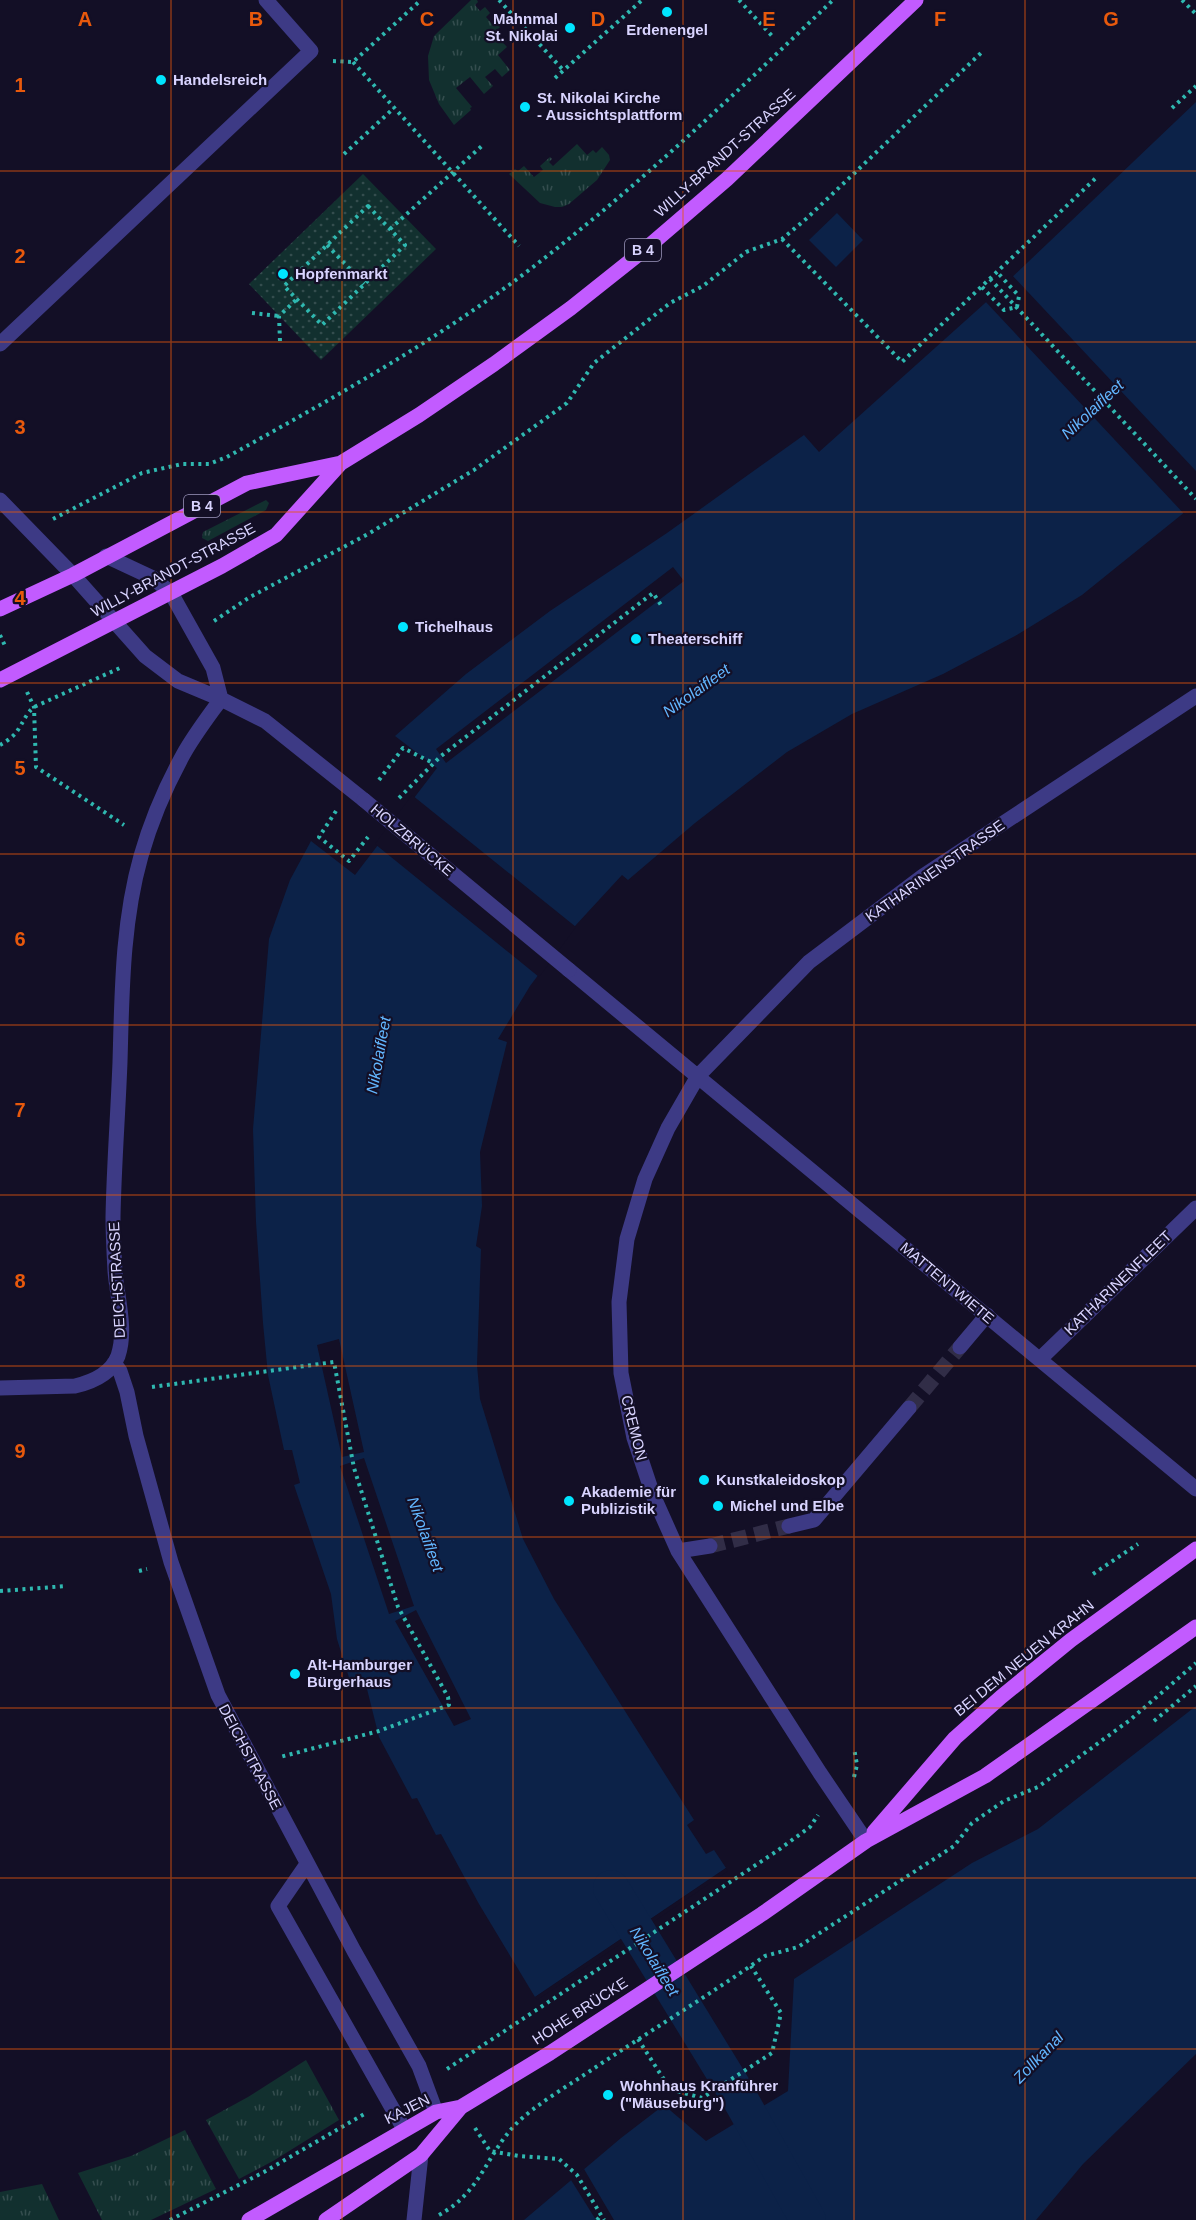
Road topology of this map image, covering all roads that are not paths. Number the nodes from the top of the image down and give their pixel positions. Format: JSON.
{"nodes":[{"id":1,"x":266,"y":0,"type":"edge"},
{"id":2,"x":916,"y":0,"type":"edge"},
{"id":3,"x":0,"y":344,"type":"edge"},
{"id":4,"x":341,"y":463,"type":"junction"},
{"id":5,"x":0,"y":500,"type":"edge"},
{"id":6,"x":106,"y":556,"type":"junction"},
{"id":7,"x":73,"y":575,"type":"junction"},
{"id":8,"x":171,"y":592,"type":"junction"},
{"id":9,"x":0,"y":609,"type":"edge"},
{"id":10,"x":116,"y":621,"type":"junction"},
{"id":11,"x":0,"y":680,"type":"edge"},
{"id":12,"x":1196,"y":696,"type":"edge"},
{"id":13,"x":221,"y":699,"type":"junction"},
{"id":14,"x":698,"y":1077,"type":"junction"},
{"id":15,"x":1196,"y":1208,"type":"edge"},
{"id":16,"x":987,"y":1315,"type":"junction"},
{"id":17,"x":960,"y":1347,"type":"tunnel mouth"},
{"id":18,"x":1040,"y":1359,"type":"junction"},
{"id":19,"x":114,"y":1363,"type":"junction"},
{"id":20,"x":0,"y":1388,"type":"edge"},
{"id":21,"x":909,"y":1408,"type":"tunnel mouth"},
{"id":22,"x":1196,"y":1489,"type":"edge"},
{"id":23,"x":789,"y":1526,"type":"tunnel mouth"},
{"id":24,"x":710,"y":1546,"type":"tunnel mouth"},
{"id":25,"x":1196,"y":1549,"type":"edge"},
{"id":26,"x":678,"y":1551,"type":"junction"},
{"id":27,"x":1196,"y":1627,"type":"edge"},
{"id":28,"x":866,"y":1841,"type":"junction"},
{"id":29,"x":308,"y":1864,"type":"junction"},
{"id":30,"x":461,"y":2107,"type":"junction"},
{"id":31,"x":436,"y":2112,"type":"junction"},
{"id":32,"x":404,"y":2129,"type":"junction"},
{"id":33,"x":421,"y":2155,"type":"junction"},
{"id":34,"x":249,"y":2220,"type":"edge"},
{"id":35,"x":326,"y":2220,"type":"edge"},
{"id":36,"x":414,"y":2220,"type":"edge"}],
"edges":[{"from":1,"to":3,"type":"street"},
{"from":2,"to":4,"type":"main road","name":"WILLY-BRANDT-STRASSE","number":"B 4"},
{"from":4,"to":6,"type":"main road","name":"WILLY-BRANDT-STRASSE","number":"B 4"},
{"from":4,"to":8,"type":"main road","name":"WILLY-BRANDT-STRASSE","number":"B 4"},
{"from":5,"to":7,"type":"street","name":"HOLZBRÜCKE"},
{"from":6,"to":7,"type":"main road","name":"WILLY-BRANDT-STRASSE","number":"B 4"},
{"from":6,"to":8,"type":"street"},
{"from":7,"to":9,"type":"main road","name":"WILLY-BRANDT-STRASSE","number":"B 4"},
{"from":7,"to":10,"type":"street","name":"HOLZBRÜCKE"},
{"from":8,"to":10,"type":"main road","name":"WILLY-BRANDT-STRASSE","number":"B 4"},
{"from":8,"to":13,"type":"street"},
{"from":10,"to":11,"type":"main road","name":"WILLY-BRANDT-STRASSE","number":"B 4"},
{"from":10,"to":13,"type":"street","name":"HOLZBRÜCKE"},
{"from":12,"to":14,"type":"street","name":"KATHARINENSTRASSE"},
{"from":13,"to":14,"type":"street","name":"HOLZBRÜCKE","bridge":true},
{"from":13,"to":19,"type":"street","name":"DEICHSTRASSE"},
{"from":14,"to":16,"type":"street","name":"MATTENTWIETE"},
{"from":14,"to":26,"type":"street","name":"CREMON"},
{"from":15,"to":18,"type":"street","name":"KATHARINENFLEET"},
{"from":16,"to":17,"type":"street"},
{"from":16,"to":18,"type":"street","name":"MATTENTWIETE"},
{"from":18,"to":22,"type":"street","name":"MATTENTWIETE"},
{"from":19,"to":20,"type":"street"},
{"from":19,"to":29,"type":"street","name":"DEICHSTRASSE"},
{"from":21,"to":23,"type":"street"},
{"from":24,"to":26,"type":"street"},
{"from":25,"to":28,"type":"main road","name":"BEI DEM NEUEN KRAHN"},
{"from":26,"to":28,"type":"street","name":"CREMON"},
{"from":27,"to":28,"type":"main road"},
{"from":28,"to":30,"type":"main road","name":"HOHE BRÜCKE"},
{"from":29,"to":31,"type":"street","name":"DEICHSTRASSE"},
{"from":29,"to":32,"type":"street"},
{"from":30,"to":31,"type":"main road","name":"KAJEN"},
{"from":30,"to":33,"type":"main road","name":"KAJEN"},
{"from":31,"to":32,"type":"main road","name":"KAJEN"},
{"from":32,"to":34,"type":"main road","name":"KAJEN"},
{"from":33,"to":35,"type":"main road","name":"KAJEN"},
{"from":33,"to":36,"type":"street"}]}
